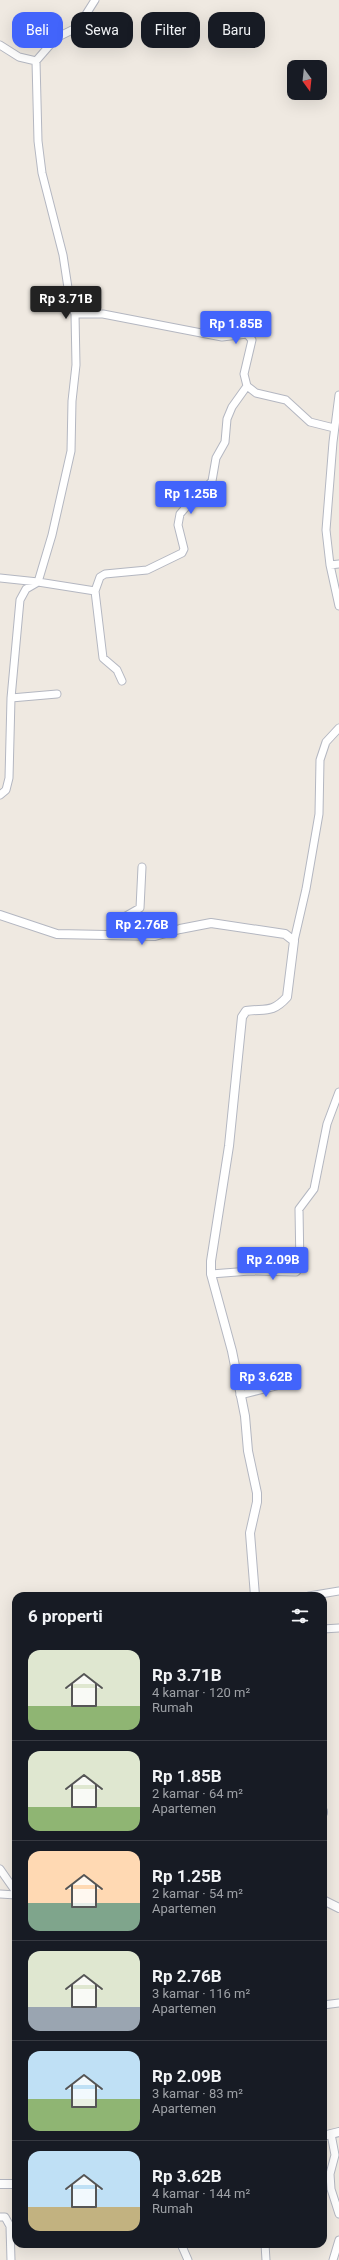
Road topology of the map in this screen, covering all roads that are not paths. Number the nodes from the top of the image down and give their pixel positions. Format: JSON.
{"nodes":[{"id":1,"x":95,"y":0,"type":"edge"},
{"id":2,"x":0,"y":45,"type":"edge"},
{"id":3,"x":36,"y":61,"type":"junction"},
{"id":4,"x":75,"y":314,"type":"junction"},
{"id":5,"x":247,"y":386,"type":"junction"},
{"id":6,"x":339,"y":395,"type":"edge"},
{"id":7,"x":334,"y":428,"type":"junction"},
{"id":8,"x":339,"y":564,"type":"edge"},
{"id":9,"x":330,"y":565,"type":"junction"},
{"id":10,"x":0,"y":578,"type":"edge"},
{"id":11,"x":38,"y":582,"type":"junction"},
{"id":12,"x":95,"y":591,"type":"junction"},
{"id":13,"x":339,"y":606,"type":"edge"},
{"id":14,"x":122,"y":681,"type":"dead end"},
{"id":15,"x":57,"y":694,"type":"dead end"},
{"id":16,"x":11,"y":698,"type":"junction"},
{"id":17,"x":339,"y":728,"type":"edge"},
{"id":18,"x":0,"y":796,"type":"edge"},
{"id":19,"x":142,"y":867,"type":"dead end"},
{"id":20,"x":0,"y":915,"type":"edge"},
{"id":21,"x":119,"y":934,"type":"junction"},
{"id":22,"x":294,"y":941,"type":"junction"},
{"id":23,"x":339,"y":1092,"type":"edge"},
{"id":24,"x":211,"y":1274,"type":"junction"},
{"id":25,"x":288,"y":1383,"type":"dead end"},
{"id":26,"x":240,"y":1395,"type":"junction"},
{"id":27,"x":339,"y":1591,"type":"edge"},
{"id":28,"x":255,"y":1592,"type":"edge"},
{"id":29,"x":327,"y":1593,"type":"edge"},
{"id":30,"x":339,"y":1628,"type":"edge"},
{"id":31,"x":327,"y":1629,"type":"edge"},
{"id":32,"x":0,"y":1869,"type":"edge"},
{"id":33,"x":12,"y":1886,"type":"edge"},
{"id":34,"x":0,"y":1894,"type":"edge"},
{"id":35,"x":12,"y":1895,"type":"edge"},
{"id":36,"x":327,"y":1902,"type":"edge"},
{"id":37,"x":339,"y":1908,"type":"edge"},
{"id":38,"x":339,"y":2003,"type":"edge"},
{"id":39,"x":327,"y":2004,"type":"edge"},
{"id":40,"x":331,"y":2134,"type":"edge"},
{"id":41,"x":0,"y":2184,"type":"edge"},
{"id":42,"x":12,"y":2184,"type":"edge"},
{"id":43,"x":339,"y":2214,"type":"edge"},
{"id":44,"x":0,"y":2217,"type":"edge"},
{"id":45,"x":339,"y":2240,"type":"edge"},
{"id":46,"x":183,"y":2248,"type":"edge"},
{"id":47,"x":265,"y":2248,"type":"edge"},
{"id":48,"x":11,"y":2260,"type":"edge"},
{"id":49,"x":188,"y":2260,"type":"edge"},
{"id":50,"x":266,"y":2260,"type":"edge"},
{"id":51,"x":333,"y":2260,"type":"edge"}],
"edges":[{"from":1,"to":3,"type":"street"},
{"from":2,"to":3,"type":"street"},
{"from":3,"to":4,"type":"street"},
{"from":4,"to":5,"type":"street"},
{"from":4,"to":11,"type":"street"},
{"from":5,"to":7,"type":"street"},
{"from":5,"to":12,"type":"street"},
{"from":6,"to":7,"type":"street"},
{"from":7,"to":9,"type":"street"},
{"from":8,"to":9,"type":"street"},
{"from":9,"to":13,"type":"street"},
{"from":10,"to":11,"type":"street"},
{"from":11,"to":12,"type":"street"},
{"from":11,"to":16,"type":"street"},
{"from":12,"to":14,"type":"street"},
{"from":15,"to":16,"type":"street"},
{"from":16,"to":18,"type":"street"},
{"from":17,"to":22,"type":"street"},
{"from":19,"to":21,"type":"street"},
{"from":20,"to":21,"type":"street"},
{"from":21,"to":22,"type":"street"},
{"from":22,"to":24,"type":"street"},
{"from":23,"to":24,"type":"street"},
{"from":24,"to":26,"type":"street"},
{"from":25,"to":26,"type":"street"},
{"from":26,"to":28,"type":"street"},
{"from":27,"to":29,"type":"street"},
{"from":30,"to":31,"type":"street"},
{"from":32,"to":33,"type":"street"},
{"from":34,"to":35,"type":"street"},
{"from":36,"to":37,"type":"street"},
{"from":38,"to":39,"type":"street"},
{"from":40,"to":43,"type":"street"},
{"from":41,"to":42,"type":"street"},
{"from":44,"to":48,"type":"street"},
{"from":45,"to":51,"type":"street"},
{"from":46,"to":49,"type":"street"},
{"from":47,"to":50,"type":"street"}]}
